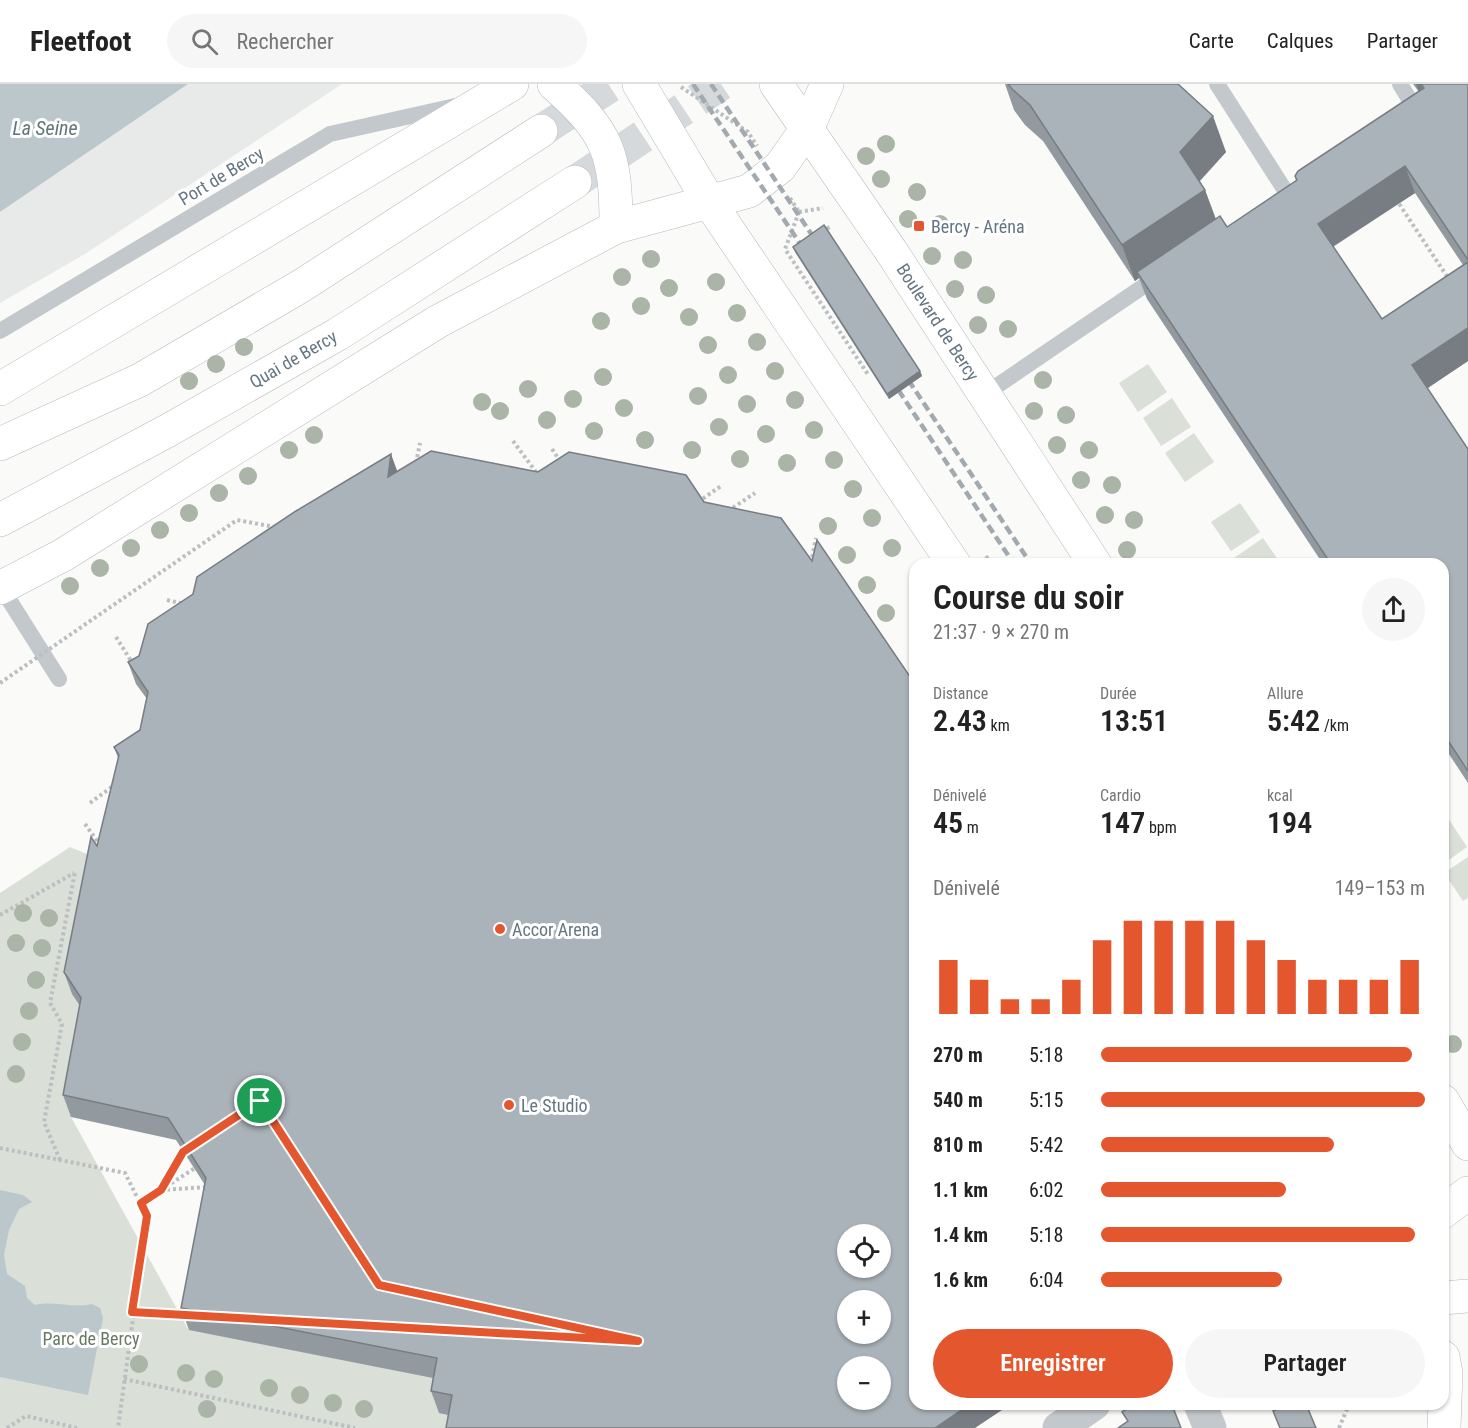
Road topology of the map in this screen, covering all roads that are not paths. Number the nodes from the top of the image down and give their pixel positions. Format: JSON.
{"nodes":[{"id":1,"x":512,"y":84,"type":"edge"},
{"id":2,"x":554,"y":84,"type":"edge"},
{"id":3,"x":639,"y":84,"type":"edge"},
{"id":4,"x":776,"y":84,"type":"edge"},
{"id":5,"x":827,"y":84,"type":"edge"},
{"id":6,"x":1217,"y":84,"type":"edge"},
{"id":7,"x":1400,"y":84,"type":"edge"},
{"id":8,"x":1432,"y":95,"type":"edge"},
{"id":9,"x":481,"y":101,"type":"junction"},
{"id":10,"x":1414,"y":107,"type":"junction"},
{"id":11,"x":1396,"y":119,"type":"edge"},
{"id":12,"x":808,"y":127,"type":"junction"},
{"id":13,"x":541,"y":130,"type":"tunnel mouth"},
{"id":14,"x":1304,"y":180,"type":"edge"},
{"id":15,"x":575,"y":182,"type":"tunnel mouth"},
{"id":16,"x":1286,"y":192,"type":"junction"},
{"id":17,"x":710,"y":203,"type":"junction"},
{"id":18,"x":1268,"y":204,"type":"edge"},
{"id":19,"x":616,"y":227,"type":"junction"},
{"id":20,"x":1178,"y":263,"type":"edge"},
{"id":21,"x":0,"y":331,"type":"edge"},
{"id":22,"x":0,"y":389,"type":"edge"},
{"id":23,"x":985,"y":394,"type":"junction"},
{"id":24,"x":0,"y":444,"type":"edge"},
{"id":25,"x":0,"y":520,"type":"edge"},
{"id":26,"x":950,"y":558,"type":"edge"},
{"id":27,"x":1091,"y":558,"type":"edge"},
{"id":28,"x":0,"y":588,"type":"edge"},
{"id":29,"x":59,"y":678,"type":"dead end"},
{"id":30,"x":1452,"y":1109,"type":"edge"},
{"id":31,"x":1468,"y":1144,"type":"edge"},
{"id":32,"x":1468,"y":1193,"type":"edge"},
{"id":33,"x":1449,"y":1207,"type":"edge"},
{"id":34,"x":1468,"y":1296,"type":"edge"},
{"id":35,"x":1449,"y":1298,"type":"edge"},
{"id":36,"x":1468,"y":1407,"type":"edge"},
{"id":37,"x":1085,"y":1410,"type":"edge"},
{"id":38,"x":1202,"y":1410,"type":"edge"},
{"id":39,"x":1445,"y":1410,"type":"edge"},
{"id":40,"x":1059,"y":1428,"type":"edge"},
{"id":41,"x":1210,"y":1428,"type":"edge"},
{"id":42,"x":1444,"y":1428,"type":"edge"},
{"id":43,"x":1458,"y":1428,"type":"edge"}],
"edges":[{"from":1,"to":9,"type":"main road"},
{"from":2,"to":19,"type":"main road"},
{"from":3,"to":17,"type":"main road"},
{"from":4,"to":12,"type":"main road","name":"Boulevard de Bercy"},
{"from":5,"to":12,"type":"main road"},
{"from":6,"to":16,"type":"lane"},
{"from":7,"to":10,"type":"lane"},
{"from":8,"to":10,"type":"lane"},
{"from":9,"to":21,"type":"lane","name":"Port de Bercy"},
{"from":9,"to":22,"type":"main road"},
{"from":10,"to":11,"type":"lane"},
{"from":12,"to":17,"type":"main road"},
{"from":12,"to":23,"type":"main road","name":"Boulevard de Bercy"},
{"from":13,"to":24,"type":"main road"},
{"from":14,"to":16,"type":"lane"},
{"from":15,"to":25,"type":"main road","name":"Quai de Bercy"},
{"from":16,"to":18,"type":"lane"},
{"from":17,"to":19,"type":"main road"},
{"from":17,"to":26,"type":"main road"},
{"from":19,"to":28,"type":"main road"},
{"from":20,"to":23,"type":"lane"},
{"from":23,"to":27,"type":"main road","name":"Boulevard de Bercy"},
{"from":28,"to":29,"type":"lane"},
{"from":30,"to":31,"type":"main road"},
{"from":32,"to":33,"type":"main road"},
{"from":34,"to":35,"type":"main road"},
{"from":36,"to":43,"type":"main road"},
{"from":37,"to":40,"type":"street"},
{"from":38,"to":41,"type":"street"},
{"from":39,"to":42,"type":"main road"}]}
